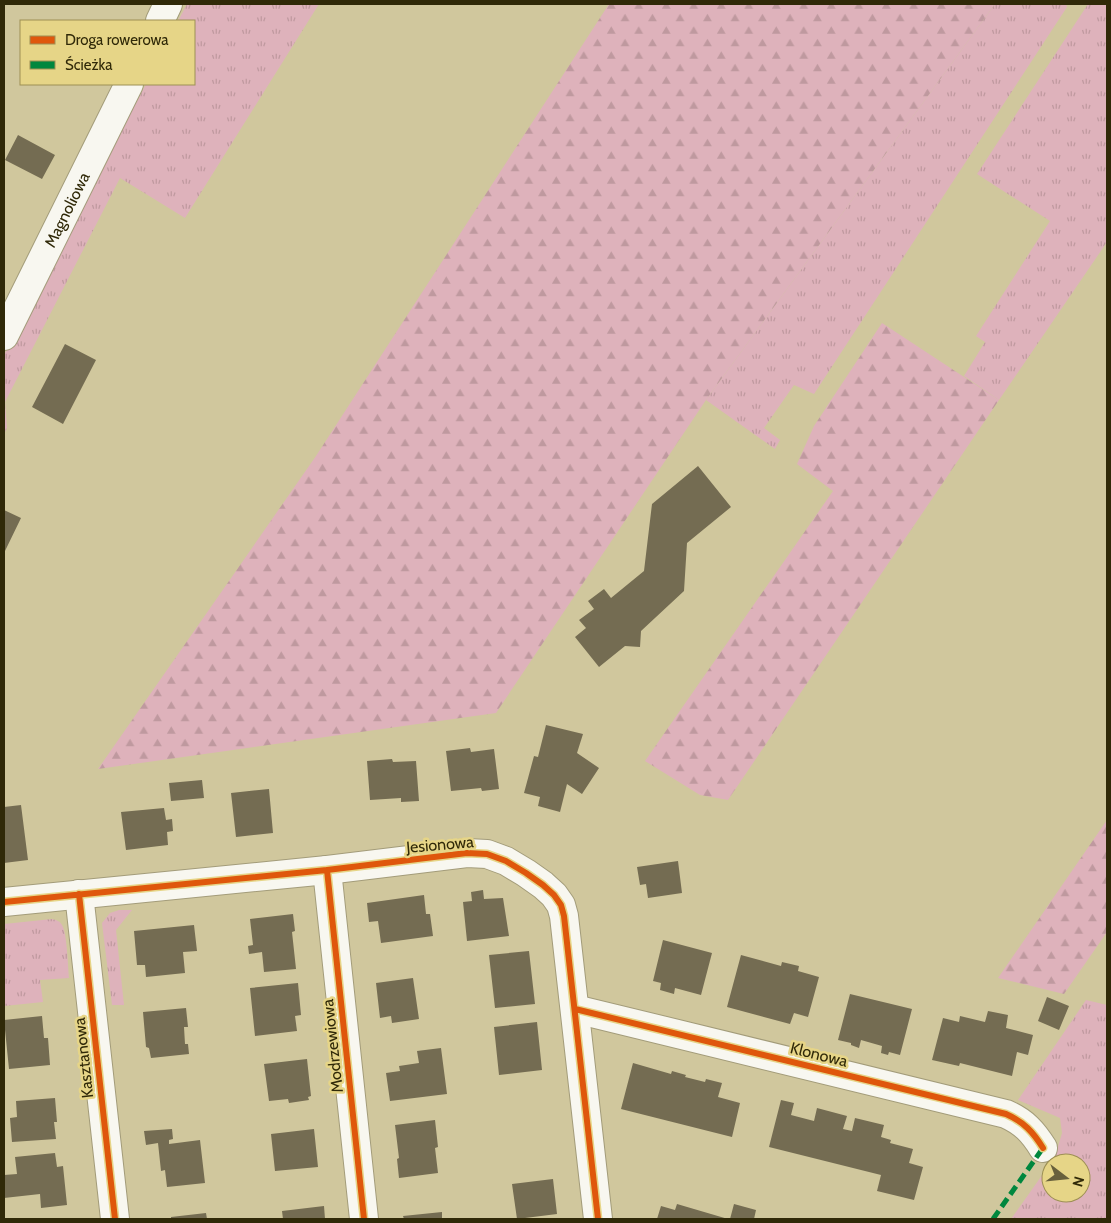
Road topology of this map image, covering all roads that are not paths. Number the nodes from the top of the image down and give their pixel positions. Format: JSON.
{"nodes":[{"id":1,"x":168,"y":4,"type":"edge"},
{"id":2,"x":160,"y":20,"type":"edge"},
{"id":3,"x":129,"y":85,"type":"edge"},
{"id":4,"x":4,"y":336,"type":"edge"},
{"id":5,"x":327,"y":870,"type":"junction"},
{"id":6,"x":79,"y":894,"type":"junction"},
{"id":7,"x":4,"y":902,"type":"edge"},
{"id":8,"x":574,"y":1009,"type":"junction"},
{"id":9,"x":1043,"y":1148,"type":"dead end"},
{"id":10,"x":116,"y":1219,"type":"edge"},
{"id":11,"x":364,"y":1219,"type":"edge"},
{"id":12,"x":598,"y":1219,"type":"edge"}],
"edges":[{"from":1,"to":2,"type":"street"},
{"from":3,"to":4,"type":"street","name":"Magnoliowa"},
{"from":5,"to":6,"type":"street","name":"Jesionowa"},
{"from":5,"to":8,"type":"street","name":"Jesionowa"},
{"from":5,"to":11,"type":"street","name":"Modrzewiowa"},
{"from":6,"to":7,"type":"street","name":"Jesionowa"},
{"from":6,"to":10,"type":"street","name":"Kasztanowa"},
{"from":8,"to":9,"type":"street","name":"Klonowa"},
{"from":8,"to":12,"type":"street","name":"Jesionowa"}]}
